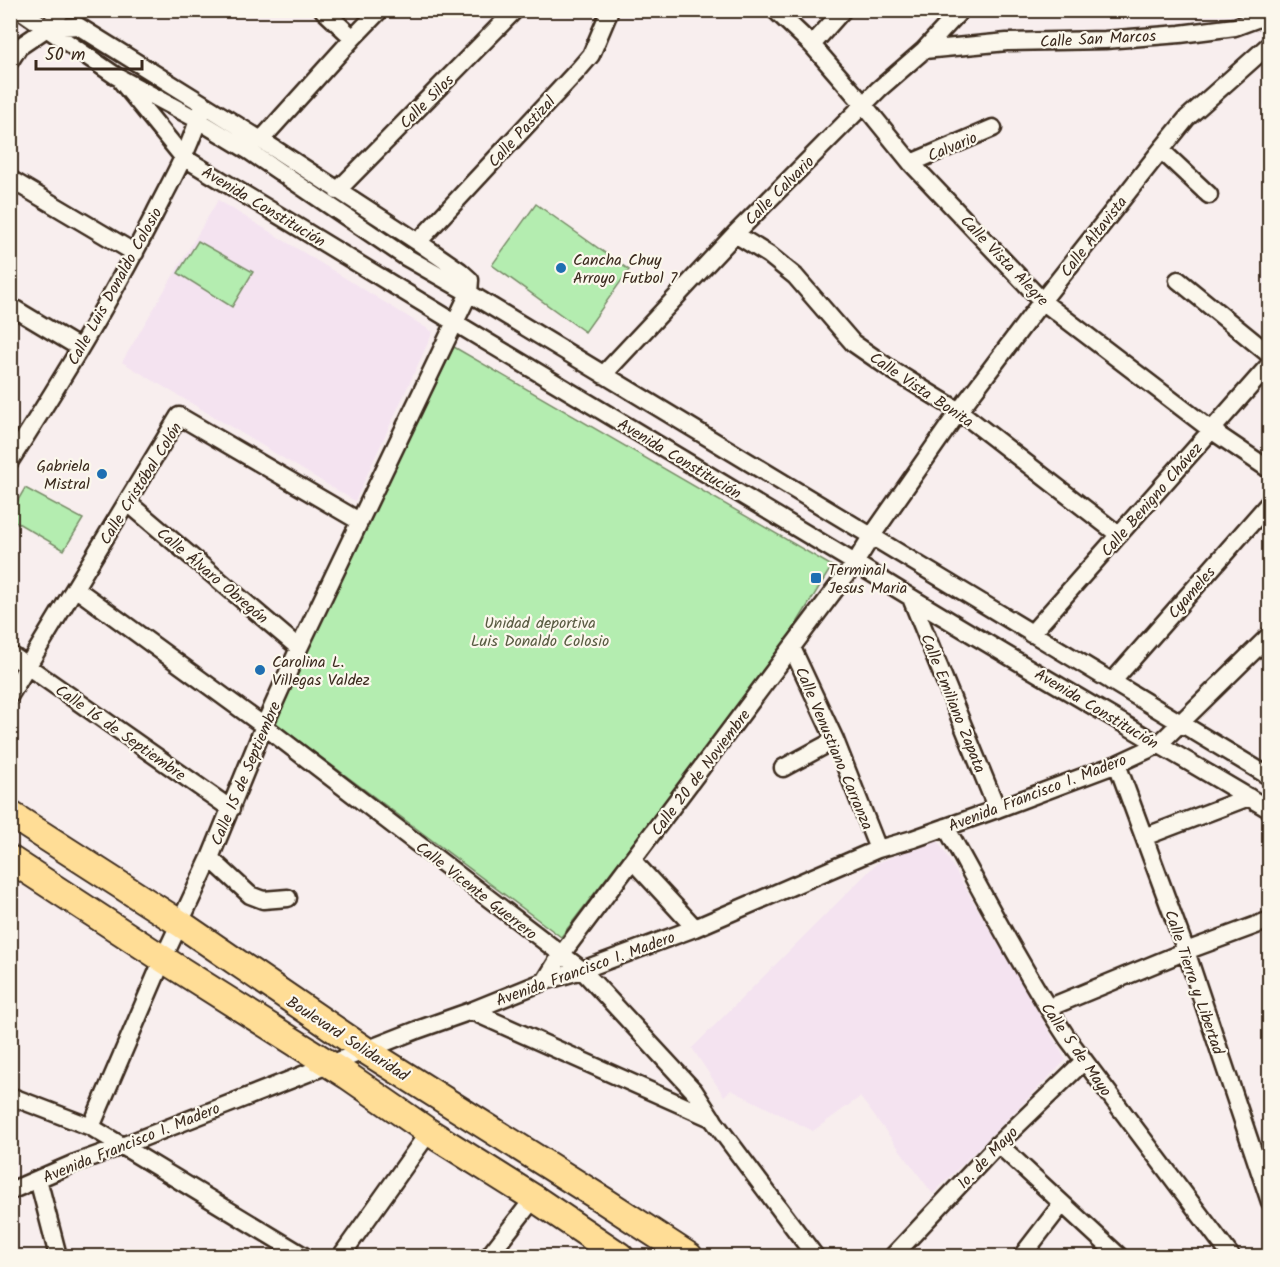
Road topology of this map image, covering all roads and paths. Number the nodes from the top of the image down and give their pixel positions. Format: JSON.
{"nodes":[{"id":1,"x":20,"y":10,"type":"edge"},
{"id":2,"x":62,"y":10,"type":"edge"},
{"id":3,"x":322,"y":10,"type":"edge"},
{"id":4,"x":380,"y":10,"type":"edge"},
{"id":5,"x":515,"y":10,"type":"edge"},
{"id":6,"x":610,"y":10,"type":"edge"},
{"id":7,"x":776,"y":10,"type":"edge"},
{"id":8,"x":843,"y":10,"type":"edge"},
{"id":9,"x":961,"y":10,"type":"edge"},
{"id":10,"x":1269,"y":14,"type":"edge"},
{"id":11,"x":48,"y":28,"type":"junction"},
{"id":12,"x":353,"y":38,"type":"junction"},
{"id":13,"x":1269,"y":44,"type":"edge"},
{"id":14,"x":812,"y":45,"type":"junction"},
{"id":15,"x":13,"y":50,"type":"edge"},
{"id":16,"x":924,"y":50,"type":"junction"},
{"id":17,"x":116,"y":76,"type":"junction"},
{"id":18,"x":202,"y":103,"type":"junction"},
{"id":19,"x":864,"y":105,"type":"junction"},
{"id":20,"x":198,"y":120,"type":"junction"},
{"id":21,"x":993,"y":129,"type":"dead end"},
{"id":22,"x":261,"y":140,"type":"junction"},
{"id":23,"x":1161,"y":150,"type":"junction"},
{"id":24,"x":183,"y":157,"type":"junction"},
{"id":25,"x":912,"y":163,"type":"junction"},
{"id":26,"x":10,"y":180,"type":"edge"},
{"id":27,"x":338,"y":191,"type":"junction"},
{"id":28,"x":1209,"y":195,"type":"dead end"},
{"id":29,"x":735,"y":234,"type":"junction"},
{"id":30,"x":418,"y":242,"type":"junction"},
{"id":31,"x":135,"y":253,"type":"junction"},
{"id":32,"x":1178,"y":280,"type":"dead end"},
{"id":33,"x":469,"y":293,"type":"junction"},
{"id":34,"x":1042,"y":301,"type":"junction"},
{"id":35,"x":10,"y":306,"type":"edge"},
{"id":36,"x":454,"y":322,"type":"junction"},
{"id":37,"x":80,"y":348,"type":"junction"},
{"id":38,"x":1269,"y":355,"type":"edge"},
{"id":39,"x":1269,"y":364,"type":"edge"},
{"id":40,"x":603,"y":375,"type":"junction"},
{"id":41,"x":959,"y":411,"type":"junction"},
{"id":42,"x":1211,"y":430,"type":"junction"},
{"id":43,"x":16,"y":441,"type":"edge"},
{"id":44,"x":10,"y":461,"type":"edge"},
{"id":45,"x":1269,"y":470,"type":"edge"},
{"id":46,"x":127,"y":502,"type":"junction"},
{"id":47,"x":1269,"y":502,"type":"edge"},
{"id":48,"x":359,"y":521,"type":"junction"},
{"id":49,"x":1119,"y":536,"type":"junction"},
{"id":50,"x":871,"y":537,"type":"junction"},
{"id":51,"x":855,"y":562,"type":"junction"},
{"id":52,"x":75,"y":588,"type":"junction"},
{"id":53,"x":911,"y":598,"type":"junction"},
{"id":54,"x":1031,"y":634,"type":"junction"},
{"id":55,"x":1269,"y":635,"type":"edge"},
{"id":56,"x":299,"y":648,"type":"junction"},
{"id":57,"x":792,"y":648,"type":"junction"},
{"id":58,"x":10,"y":654,"type":"edge"},
{"id":59,"x":28,"y":666,"type":"junction"},
{"id":60,"x":1112,"y":682,"type":"junction"},
{"id":61,"x":10,"y":695,"type":"edge"},
{"id":62,"x":1181,"y":723,"type":"junction"},
{"id":63,"x":264,"y":726,"type":"junction"},
{"id":64,"x":835,"y":740,"type":"junction"},
{"id":65,"x":1158,"y":745,"type":"junction"},
{"id":66,"x":1117,"y":764,"type":"junction"},
{"id":67,"x":783,"y":768,"type":"dead end"},
{"id":68,"x":1269,"y":777,"type":"edge"},
{"id":69,"x":1249,"y":797,"type":"junction"},
{"id":70,"x":997,"y":809,"type":"junction"},
{"id":71,"x":231,"y":810,"type":"junction"},
{"id":72,"x":1269,"y":810,"type":"edge"},
{"id":73,"x":10,"y":814,"type":"edge"},
{"id":74,"x":946,"y":827,"type":"junction"},
{"id":75,"x":1144,"y":837,"type":"junction"},
{"id":76,"x":878,"y":849,"type":"junction"},
{"id":77,"x":210,"y":858,"type":"junction"},
{"id":78,"x":10,"y":859,"type":"edge"},
{"id":79,"x":633,"y":861,"type":"junction"},
{"id":80,"x":288,"y":898,"type":"dead end"},
{"id":81,"x":1269,"y":920,"type":"edge"},
{"id":82,"x":181,"y":924,"type":"junction"},
{"id":83,"x":695,"y":928,"type":"junction"},
{"id":84,"x":1186,"y":951,"type":"junction"},
{"id":85,"x":561,"y":956,"type":"junction"},
{"id":86,"x":163,"y":959,"type":"junction"},
{"id":87,"x":582,"y":970,"type":"junction"},
{"id":88,"x":545,"y":981,"type":"junction"},
{"id":89,"x":1047,"y":1008,"type":"junction"},
{"id":90,"x":471,"y":1011,"type":"junction"},
{"id":91,"x":365,"y":1050,"type":"junction"},
{"id":92,"x":1084,"y":1062,"type":"junction"},
{"id":93,"x":329,"y":1064,"type":"junction"},
{"id":94,"x":10,"y":1096,"type":"edge"},
{"id":95,"x":713,"y":1120,"type":"junction"},
{"id":96,"x":91,"y":1127,"type":"junction"},
{"id":97,"x":429,"y":1132,"type":"junction"},
{"id":98,"x":998,"y":1144,"type":"junction"},
{"id":99,"x":122,"y":1146,"type":"junction"},
{"id":100,"x":38,"y":1179,"type":"junction"},
{"id":101,"x":10,"y":1191,"type":"edge"},
{"id":102,"x":534,"y":1198,"type":"junction"},
{"id":103,"x":1269,"y":1202,"type":"edge"},
{"id":104,"x":1062,"y":1204,"type":"junction"},
{"id":105,"x":58,"y":1257,"type":"edge"},
{"id":106,"x":304,"y":1257,"type":"edge"},
{"id":107,"x":341,"y":1257,"type":"edge"},
{"id":108,"x":489,"y":1257,"type":"edge"},
{"id":109,"x":620,"y":1257,"type":"edge"},
{"id":110,"x":689,"y":1257,"type":"edge"},
{"id":111,"x":815,"y":1257,"type":"edge"},
{"id":112,"x":893,"y":1257,"type":"edge"},
{"id":113,"x":1022,"y":1257,"type":"edge"},
{"id":114,"x":1119,"y":1257,"type":"edge"},
{"id":115,"x":1231,"y":1257,"type":"edge"}],
"edges":[{"from":1,"to":11,"type":"street","name":"Avenida Constitución"},
{"from":2,"to":11,"type":"street"},
{"from":3,"to":12,"type":"street"},
{"from":4,"to":12,"type":"street"},
{"from":5,"to":27,"type":"street","name":"Calle Silos"},
{"from":6,"to":30,"type":"street","name":"Calle Pastizal"},
{"from":7,"to":14,"type":"street","name":"Calle Vista Alegre"},
{"from":8,"to":14,"type":"street"},
{"from":9,"to":16,"type":"street","name":"Calle Calvario"},
{"from":10,"to":16,"type":"street","name":"Calle San Marcos"},
{"from":11,"to":15,"type":"street"},
{"from":11,"to":17,"type":"street","name":"Avenida Constitución"},
{"from":11,"to":18,"type":"street"},
{"from":12,"to":22,"type":"street"},
{"from":13,"to":23,"type":"street","name":"Calle Altavista"},
{"from":14,"to":19,"type":"street","name":"Calle Vista Alegre"},
{"from":16,"to":19,"type":"street","name":"Calle Calvario"},
{"from":17,"to":20,"type":"street","name":"Avenida Constitución"},
{"from":17,"to":24,"type":"street","name":"Avenida Constitución"},
{"from":18,"to":20,"type":"street","name":"Calle Luis Donaldo Colosio"},
{"from":18,"to":22,"type":"street"},
{"from":19,"to":25,"type":"street","name":"Calle Vista Alegre"},
{"from":19,"to":29,"type":"street","name":"Calle Calvario"},
{"from":20,"to":24,"type":"street","name":"Calle Luis Donaldo Colosio"},
{"from":20,"to":33,"type":"street","name":"Avenida Constitución"},
{"from":21,"to":25,"type":"street","name":"Calvario"},
{"from":22,"to":27,"type":"street"},
{"from":23,"to":28,"type":"street"},
{"from":23,"to":34,"type":"street","name":"Calle Altavista"},
{"from":24,"to":31,"type":"street","name":"Calle Luis Donaldo Colosio"},
{"from":24,"to":36,"type":"street","name":"Avenida Constitución"},
{"from":25,"to":34,"type":"street","name":"Calle Vista Alegre"},
{"from":26,"to":31,"type":"street"},
{"from":27,"to":30,"type":"street"},
{"from":29,"to":40,"type":"street","name":"Calle Calvario"},
{"from":29,"to":41,"type":"street","name":"Calle Vista Bonita"},
{"from":30,"to":33,"type":"street"},
{"from":31,"to":37,"type":"street","name":"Calle Luis Donaldo Colosio"},
{"from":32,"to":38,"type":"street"},
{"from":33,"to":36,"type":"street","name":"Calle 15 de Septiembre"},
{"from":33,"to":40,"type":"street","name":"Avenida Constitución"},
{"from":34,"to":41,"type":"street","name":"Calle Altavista"},
{"from":34,"to":42,"type":"street","name":"Calle Vista Alegre"},
{"from":35,"to":37,"type":"street"},
{"from":36,"to":48,"type":"street","name":"Calle 15 de Septiembre"},
{"from":36,"to":51,"type":"street","name":"Avenida Constitución"},
{"from":37,"to":43,"type":"street","name":"Calle Luis Donaldo Colosio"},
{"from":39,"to":42,"type":"street","name":"Calle Benigno Chávez"},
{"from":40,"to":50,"type":"street","name":"Avenida Constitución"},
{"from":41,"to":49,"type":"street","name":"Calle Vista Bonita"},
{"from":41,"to":50,"type":"street","name":"Calle Altavista"},
{"from":42,"to":45,"type":"street","name":"Calle Vista Alegre"},
{"from":42,"to":49,"type":"street","name":"Calle Benigno Chávez"},
{"from":43,"to":44,"type":"street","name":"Calle Luis Donaldo Colosio"},
{"from":46,"to":48,"type":"street","name":"Calle Cristóbal Colón"},
{"from":46,"to":52,"type":"street","name":"Calle Cristóbal Colón"},
{"from":46,"to":56,"type":"street","name":"Calle Álvaro Obregón"},
{"from":47,"to":60,"type":"street","name":"Cyameles"},
{"from":48,"to":56,"type":"street","name":"Calle 15 de Septiembre"},
{"from":49,"to":54,"type":"street","name":"Calle Benigno Chávez"},
{"from":50,"to":51,"type":"street","name":"Calle Altavista"},
{"from":50,"to":54,"type":"street","name":"Avenida Constitución"},
{"from":51,"to":53,"type":"street","name":"Avenida Constitución"},
{"from":51,"to":57,"type":"street","name":"Calle 20 de Noviembre"},
{"from":52,"to":59,"type":"street","name":"Calle Cristóbal Colón"},
{"from":52,"to":63,"type":"street","name":"Calle Vicente Guerrero"},
{"from":53,"to":65,"type":"street","name":"Avenida Constitución"},
{"from":53,"to":70,"type":"street","name":"Calle Emiliano Zapata"},
{"from":54,"to":60,"type":"street","name":"Avenida Constitución"},
{"from":55,"to":62,"type":"street","name":"Avenida Francisco I. Madero"},
{"from":56,"to":63,"type":"street","name":"Calle 15 de Septiembre"},
{"from":57,"to":64,"type":"street","name":"Calle Venustiano Carranza"},
{"from":57,"to":79,"type":"street","name":"Calle 20 de Noviembre"},
{"from":58,"to":59,"type":"street","name":"Calle 16 de Septiembre"},
{"from":59,"to":61,"type":"street","name":"Calle Cristóbal Colón"},
{"from":59,"to":71,"type":"street","name":"Calle 16 de Septiembre"},
{"from":60,"to":62,"type":"street","name":"Avenida Constitución"},
{"from":62,"to":65,"type":"street","name":"Avenida Francisco I. Madero"},
{"from":62,"to":68,"type":"street","name":"Avenida Constitución"},
{"from":63,"to":71,"type":"street","name":"Calle 15 de Septiembre"},
{"from":63,"to":85,"type":"street","name":"Calle Vicente Guerrero"},
{"from":64,"to":67,"type":"street"},
{"from":64,"to":76,"type":"street","name":"Calle Venustiano Carranza"},
{"from":65,"to":66,"type":"street","name":"Avenida Francisco I. Madero"},
{"from":65,"to":69,"type":"street","name":"Avenida Constitución"},
{"from":66,"to":70,"type":"street","name":"Avenida Francisco I. Madero"},
{"from":66,"to":75,"type":"street","name":"Calle Tierra y Libertad"},
{"from":69,"to":72,"type":"street","name":"Avenida Constitución"},
{"from":69,"to":75,"type":"street"},
{"from":70,"to":74,"type":"street","name":"Avenida Francisco I. Madero"},
{"from":71,"to":77,"type":"street","name":"Calle 15 de Septiembre"},
{"from":73,"to":82,"type":"main road","name":"Boulevard Solidaridad"},
{"from":74,"to":76,"type":"street","name":"Avenida Francisco I. Madero"},
{"from":74,"to":89,"type":"street","name":"Calle 5 de Mayo"},
{"from":75,"to":84,"type":"street","name":"Calle Tierra y Libertad"},
{"from":76,"to":83,"type":"street","name":"Avenida Francisco I. Madero"},
{"from":77,"to":80,"type":"street"},
{"from":77,"to":82,"type":"street","name":"Calle 15 de Septiembre"},
{"from":78,"to":86,"type":"main road","name":"Boulevard Solidaridad"},
{"from":79,"to":83,"type":"street"},
{"from":79,"to":85,"type":"street","name":"Calle 20 de Noviembre"},
{"from":81,"to":84,"type":"street"},
{"from":82,"to":86,"type":"street","name":"Calle 15 de Septiembre"},
{"from":82,"to":91,"type":"main road","name":"Boulevard Solidaridad"},
{"from":83,"to":87,"type":"street","name":"Avenida Francisco I. Madero"},
{"from":84,"to":89,"type":"street"},
{"from":84,"to":103,"type":"street","name":"Calle Tierra y Libertad"},
{"from":85,"to":87,"type":"street","name":"Calle Vicente Guerrero"},
{"from":85,"to":88,"type":"street","name":"Calle 20 de Noviembre"},
{"from":86,"to":93,"type":"main road","name":"Boulevard Solidaridad"},
{"from":86,"to":96,"type":"street","name":"Calle 15 de Septiembre"},
{"from":87,"to":88,"type":"street","name":"Avenida Francisco I. Madero"},
{"from":87,"to":95,"type":"street","name":"Calle Vicente Guerrero"},
{"from":88,"to":90,"type":"street","name":"Avenida Francisco I. Madero"},
{"from":89,"to":92,"type":"street","name":"Calle 5 de Mayo"},
{"from":90,"to":91,"type":"street","name":"Avenida Francisco I. Madero"},
{"from":90,"to":95,"type":"street"},
{"from":91,"to":93,"type":"street","name":"Avenida Francisco I. Madero"},
{"from":91,"to":110,"type":"main road","name":"Boulevard Solidaridad"},
{"from":92,"to":98,"type":"street","name":"1o. de Mayo"},
{"from":92,"to":115,"type":"street","name":"Calle 5 de Mayo"},
{"from":93,"to":97,"type":"main road","name":"Boulevard Solidaridad"},
{"from":93,"to":99,"type":"street","name":"Avenida Francisco I. Madero"},
{"from":94,"to":96,"type":"street"},
{"from":95,"to":111,"type":"street","name":"Calle Vicente Guerrero"},
{"from":96,"to":99,"type":"street"},
{"from":97,"to":102,"type":"main road","name":"Boulevard Solidaridad"},
{"from":97,"to":107,"type":"street"},
{"from":98,"to":104,"type":"street"},
{"from":98,"to":112,"type":"street","name":"1o. de Mayo"},
{"from":99,"to":100,"type":"street","name":"Avenida Francisco I. Madero"},
{"from":99,"to":106,"type":"street"},
{"from":100,"to":101,"type":"street","name":"Avenida Francisco I. Madero"},
{"from":100,"to":105,"type":"street"},
{"from":102,"to":108,"type":"street"},
{"from":102,"to":109,"type":"main road","name":"Boulevard Solidaridad"},
{"from":104,"to":113,"type":"street"},
{"from":104,"to":114,"type":"street"}]}
